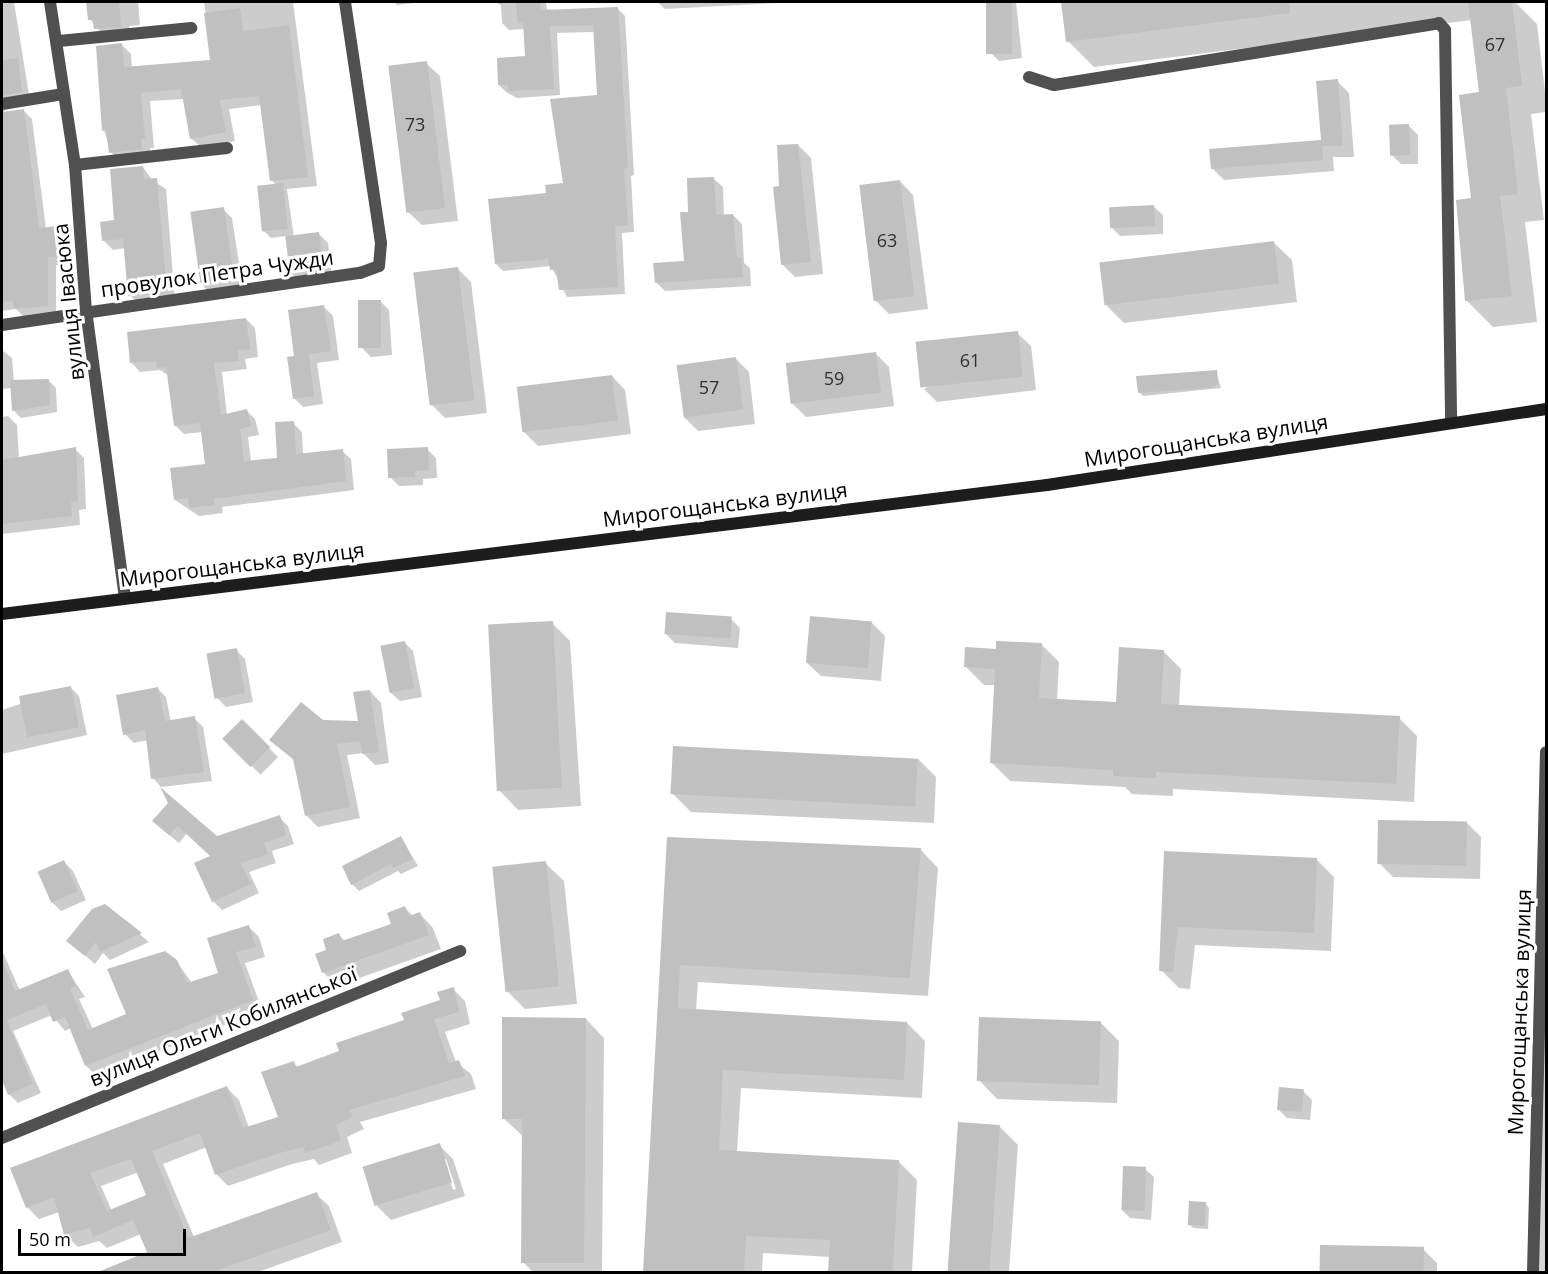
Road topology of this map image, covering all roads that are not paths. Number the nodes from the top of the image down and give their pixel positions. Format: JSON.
{"nodes":[{"id":1,"x":50,"y":2,"type":"edge"},
{"id":2,"x":345,"y":2,"type":"edge"},
{"id":3,"x":191,"y":28,"type":"dead end"},
{"id":4,"x":59,"y":41,"type":"junction"},
{"id":5,"x":1029,"y":77,"type":"dead end"},
{"id":6,"x":63,"y":94,"type":"junction"},
{"id":7,"x":2,"y":104,"type":"edge"},
{"id":8,"x":227,"y":147,"type":"dead end"},
{"id":9,"x":75,"y":165,"type":"junction"},
{"id":10,"x":86,"y":310,"type":"junction"},
{"id":11,"x":2,"y":325,"type":"edge"},
{"id":12,"x":1546,"y":409,"type":"edge"},
{"id":13,"x":1451,"y":422,"type":"junction"},
{"id":14,"x":125,"y":598,"type":"junction"},
{"id":15,"x":2,"y":614,"type":"edge"},
{"id":16,"x":1546,"y":752,"type":"edge"},
{"id":17,"x":460,"y":951,"type":"dead end"},
{"id":18,"x":2,"y":1138,"type":"edge"},
{"id":19,"x":1533,"y":1272,"type":"edge"}],
"edges":[{"from":1,"to":4,"type":"street","name":"вулиця Івасюка"},
{"from":2,"to":10,"type":"street","name":"провулок Петра Чужди"},
{"from":3,"to":4,"type":"street"},
{"from":4,"to":6,"type":"street","name":"вулиця Івасюка"},
{"from":5,"to":13,"type":"street"},
{"from":6,"to":7,"type":"street"},
{"from":6,"to":9,"type":"street","name":"вулиця Івасюка"},
{"from":8,"to":9,"type":"street"},
{"from":9,"to":10,"type":"street","name":"вулиця Івасюка"},
{"from":10,"to":11,"type":"street","name":"провулок Петра Чужди"},
{"from":10,"to":14,"type":"street","name":"вулиця Івасюка"},
{"from":12,"to":13,"type":"main road","name":"Мирогощанська вулиця"},
{"from":13,"to":14,"type":"main road","name":"Мирогощанська вулиця"},
{"from":14,"to":15,"type":"main road","name":"Мирогощанська вулиця"},
{"from":16,"to":19,"type":"street","name":"Мирогощанська вулиця"},
{"from":17,"to":18,"type":"street","name":"вулиця Ольги Кобилянської"}]}
